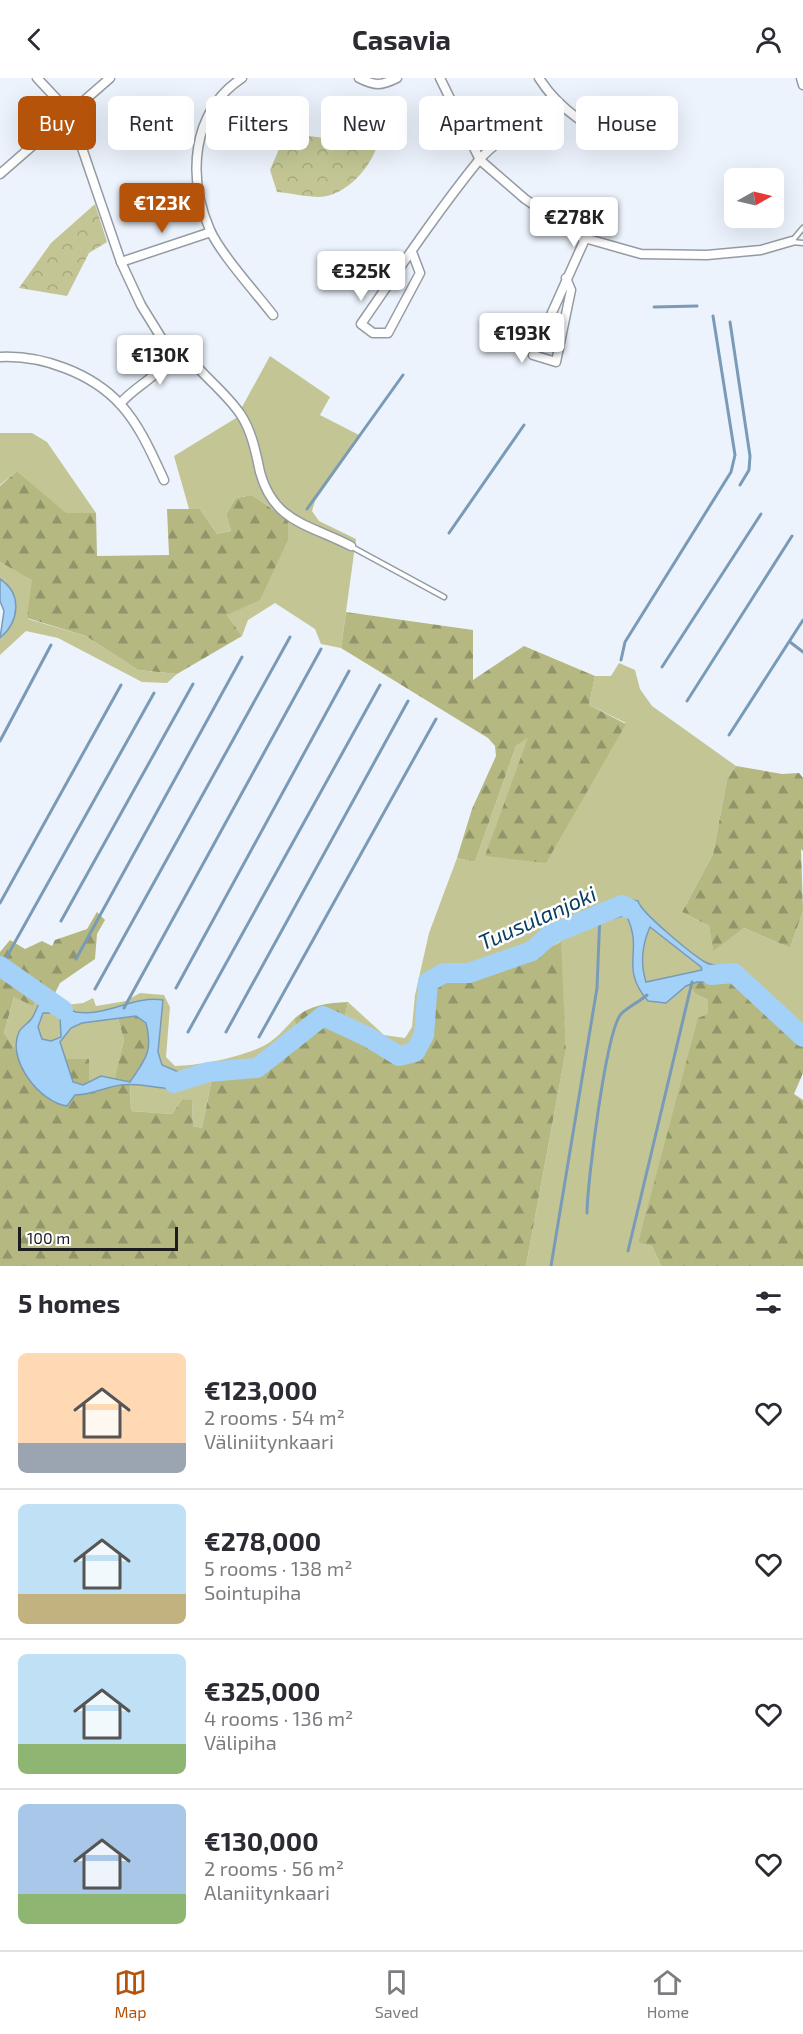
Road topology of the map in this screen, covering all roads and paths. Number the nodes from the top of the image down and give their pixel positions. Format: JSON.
{"nodes":[{"id":1,"x":37,"y":78,"type":"edge"},
{"id":2,"x":110,"y":78,"type":"edge"},
{"id":3,"x":242,"y":78,"type":"edge"},
{"id":4,"x":359,"y":78,"type":"edge"},
{"id":5,"x":397,"y":78,"type":"edge"},
{"id":6,"x":440,"y":78,"type":"edge"},
{"id":7,"x":539,"y":78,"type":"edge"},
{"id":8,"x":801,"y":78,"type":"edge"},
{"id":9,"x":803,"y":85,"type":"edge"},
{"id":10,"x":54,"y":96,"type":"edge"},
{"id":11,"x":89,"y":96,"type":"edge"},
{"id":12,"x":550,"y":96,"type":"edge"},
{"id":13,"x":28,"y":150,"type":"edge"},
{"id":14,"x":83,"y":150,"type":"edge"},
{"id":15,"x":491,"y":150,"type":"edge"},
{"id":16,"x":480,"y":160,"type":"junction"},
{"id":17,"x":0,"y":174,"type":"edge"},
{"id":18,"x":803,"y":228,"type":"edge"},
{"id":19,"x":211,"y":232,"type":"junction"},
{"id":20,"x":585,"y":238,"type":"junction"},
{"id":21,"x":792,"y":241,"type":"junction"},
{"id":22,"x":803,"y":243,"type":"edge"},
{"id":23,"x":412,"y":252,"type":"junction"},
{"id":24,"x":121,"y":262,"type":"junction"},
{"id":25,"x":566,"y":278,"type":"junction"},
{"id":26,"x":273,"y":315,"type":"dead end"},
{"id":27,"x":170,"y":352,"type":"junction"},
{"id":28,"x":0,"y":357,"type":"edge"},
{"id":29,"x":120,"y":404,"type":"junction"},
{"id":30,"x":164,"y":480,"type":"dead end"},
{"id":31,"x":351,"y":546,"type":"joint"},
{"id":32,"x":444,"y":597,"type":"dead end"}],
"edges":[{"from":1,"to":10,"type":"street"},
{"from":2,"to":11,"type":"street"},
{"from":3,"to":19,"type":"street"},
{"from":4,"to":5,"type":"street"},
{"from":6,"to":16,"type":"street"},
{"from":7,"to":12,"type":"street"},
{"from":8,"to":9,"type":"street"},
{"from":13,"to":17,"type":"street"},
{"from":14,"to":24,"type":"street"},
{"from":15,"to":16,"type":"street"},
{"from":16,"to":20,"type":"street"},
{"from":16,"to":23,"type":"street"},
{"from":18,"to":21,"type":"lane"},
{"from":19,"to":24,"type":"street"},
{"from":19,"to":26,"type":"street"},
{"from":20,"to":21,"type":"street"},
{"from":20,"to":25,"type":"street"},
{"from":21,"to":22,"type":"lane"},
{"from":23,"to":23,"type":"street"},
{"from":24,"to":27,"type":"street"},
{"from":25,"to":25,"type":"street"},
{"from":27,"to":29,"type":"street"},
{"from":27,"to":31,"type":"street"},
{"from":28,"to":29,"type":"street"},
{"from":29,"to":30,"type":"street"},
{"from":31,"to":32,"type":"lane"}]}
